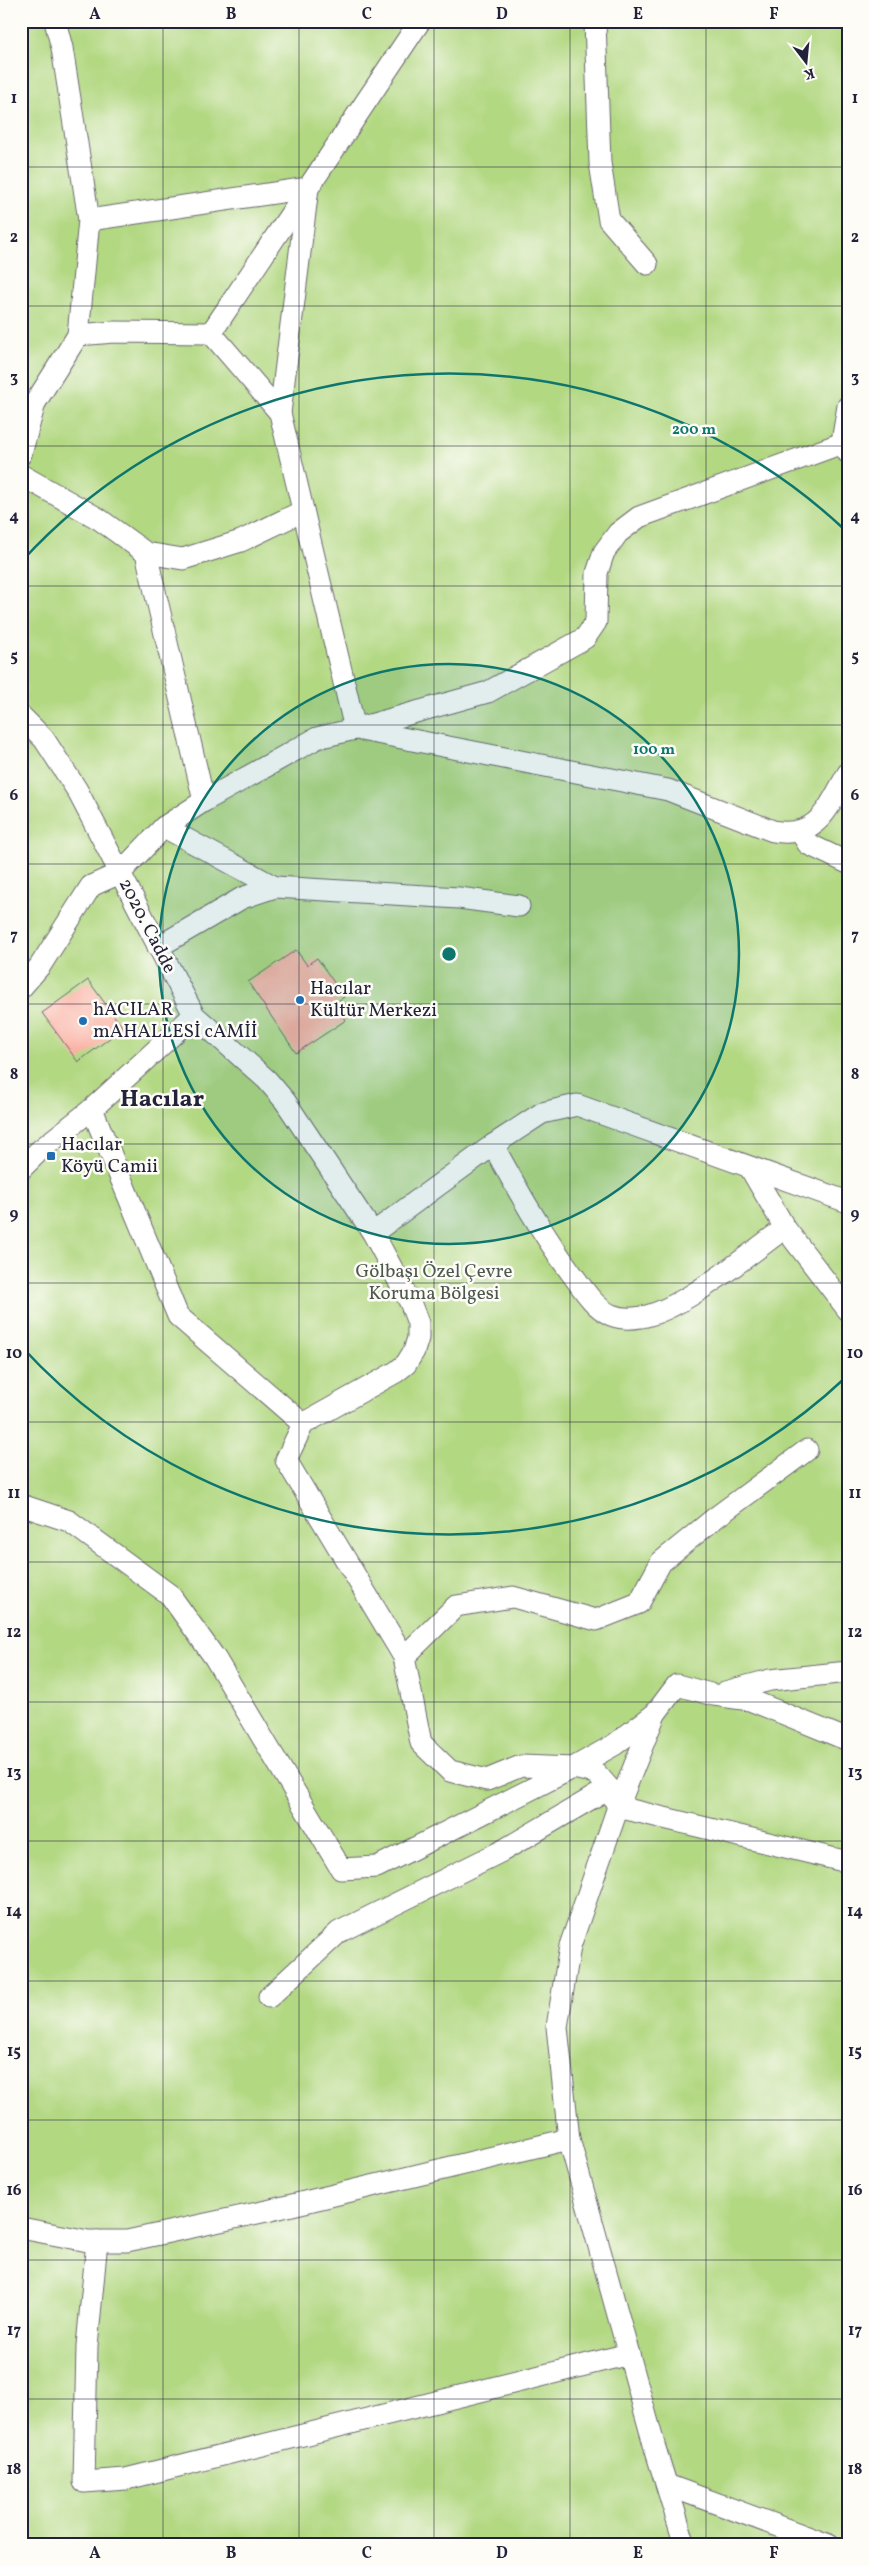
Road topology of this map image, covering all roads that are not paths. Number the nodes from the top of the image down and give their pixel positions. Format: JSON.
{"nodes":[{"id":1,"x":55,"y":21,"type":"edge"},
{"id":2,"x":420,"y":21,"type":"edge"},
{"id":3,"x":595,"y":21,"type":"edge"},
{"id":4,"x":308,"y":188,"type":"junction"},
{"id":5,"x":88,"y":220,"type":"junction"},
{"id":6,"x":646,"y":264,"type":"dead end"},
{"id":7,"x":211,"y":332,"type":"junction"},
{"id":8,"x":78,"y":335,"type":"junction"},
{"id":9,"x":28,"y":401,"type":"edge"},
{"id":10,"x":848,"y":406,"type":"edge"},
{"id":11,"x":280,"y":412,"type":"junction"},
{"id":12,"x":846,"y":446,"type":"edge"},
{"id":13,"x":21,"y":454,"type":"edge"},
{"id":14,"x":21,"y":475,"type":"edge"},
{"id":15,"x":303,"y":511,"type":"junction"},
{"id":16,"x":146,"y":553,"type":"junction"},
{"id":17,"x":21,"y":716,"type":"edge"},
{"id":18,"x":356,"y":729,"type":"junction"},
{"id":19,"x":848,"y":773,"type":"edge"},
{"id":20,"x":204,"y":802,"type":"junction"},
{"id":21,"x":164,"y":827,"type":"junction"},
{"id":22,"x":800,"y":831,"type":"junction"},
{"id":23,"x":848,"y":863,"type":"edge"},
{"id":24,"x":120,"y":873,"type":"junction"},
{"id":25,"x":275,"y":887,"type":"junction"},
{"id":26,"x":519,"y":906,"type":"dead end"},
{"id":27,"x":158,"y":946,"type":"junction"},
{"id":28,"x":21,"y":988,"type":"edge"},
{"id":29,"x":194,"y":1015,"type":"junction"},
{"id":30,"x":92,"y":1109,"type":"junction"},
{"id":31,"x":493,"y":1145,"type":"junction"},
{"id":32,"x":750,"y":1168,"type":"junction"},
{"id":33,"x":21,"y":1169,"type":"edge"},
{"id":34,"x":848,"y":1202,"type":"edge"},
{"id":35,"x":785,"y":1228,"type":"junction"},
{"id":36,"x":373,"y":1233,"type":"junction"},
{"id":37,"x":848,"y":1310,"type":"edge"},
{"id":38,"x":303,"y":1424,"type":"junction"},
{"id":39,"x":807,"y":1450,"type":"dead end"},
{"id":40,"x":21,"y":1505,"type":"edge"},
{"id":41,"x":404,"y":1657,"type":"junction"},
{"id":42,"x":848,"y":1672,"type":"edge"},
{"id":43,"x":714,"y":1695,"type":"junction"},
{"id":44,"x":655,"y":1714,"type":"junction"},
{"id":45,"x":848,"y":1740,"type":"edge"},
{"id":46,"x":573,"y":1768,"type":"junction"},
{"id":47,"x":609,"y":1788,"type":"junction"},
{"id":48,"x":618,"y":1807,"type":"junction"},
{"id":49,"x":848,"y":1862,"type":"edge"},
{"id":50,"x":268,"y":1997,"type":"dead end"},
{"id":51,"x":569,"y":2139,"type":"junction"},
{"id":52,"x":21,"y":2228,"type":"edge"},
{"id":53,"x":97,"y":2241,"type":"junction"},
{"id":54,"x":629,"y":2354,"type":"junction"},
{"id":55,"x":667,"y":2485,"type":"junction"},
{"id":56,"x":685,"y":2545,"type":"edge"},
{"id":57,"x":829,"y":2545,"type":"edge"}],
"edges":[{"from":1,"to":5,"type":"street"},
{"from":2,"to":4,"type":"street"},
{"from":3,"to":6,"type":"street"},
{"from":4,"to":5,"type":"street"},
{"from":4,"to":7,"type":"street"},
{"from":4,"to":11,"type":"street"},
{"from":5,"to":8,"type":"street"},
{"from":7,"to":8,"type":"street"},
{"from":7,"to":11,"type":"street"},
{"from":8,"to":9,"type":"street"},
{"from":9,"to":13,"type":"street"},
{"from":10,"to":12,"type":"street"},
{"from":11,"to":15,"type":"street"},
{"from":12,"to":18,"type":"street"},
{"from":14,"to":16,"type":"street"},
{"from":15,"to":16,"type":"street"},
{"from":15,"to":18,"type":"street"},
{"from":16,"to":20,"type":"street"},
{"from":17,"to":24,"type":"street","name":"2020. Cadde"},
{"from":18,"to":20,"type":"street"},
{"from":18,"to":22,"type":"street"},
{"from":19,"to":22,"type":"street"},
{"from":20,"to":21,"type":"street"},
{"from":21,"to":24,"type":"street"},
{"from":21,"to":25,"type":"street"},
{"from":22,"to":23,"type":"street"},
{"from":24,"to":27,"type":"street","name":"2020. Cadde"},
{"from":24,"to":28,"type":"street"},
{"from":25,"to":26,"type":"street"},
{"from":25,"to":27,"type":"street"},
{"from":27,"to":29,"type":"street","name":"2020. Cadde"},
{"from":29,"to":30,"type":"street"},
{"from":29,"to":36,"type":"street","name":"2020. Cadde"},
{"from":30,"to":33,"type":"street"},
{"from":30,"to":38,"type":"street"},
{"from":31,"to":32,"type":"street"},
{"from":31,"to":35,"type":"street"},
{"from":31,"to":36,"type":"street"},
{"from":32,"to":34,"type":"street"},
{"from":32,"to":35,"type":"street"},
{"from":35,"to":37,"type":"street"},
{"from":36,"to":38,"type":"street","name":"2020. Cadde"},
{"from":38,"to":41,"type":"street"},
{"from":39,"to":41,"type":"street"},
{"from":40,"to":46,"type":"street"},
{"from":41,"to":46,"type":"street"},
{"from":42,"to":43,"type":"street"},
{"from":43,"to":44,"type":"street"},
{"from":43,"to":45,"type":"street"},
{"from":44,"to":46,"type":"street"},
{"from":44,"to":48,"type":"street"},
{"from":46,"to":47,"type":"street"},
{"from":47,"to":48,"type":"street"},
{"from":47,"to":50,"type":"street"},
{"from":48,"to":49,"type":"street"},
{"from":48,"to":51,"type":"street"},
{"from":51,"to":53,"type":"street"},
{"from":51,"to":54,"type":"street"},
{"from":52,"to":53,"type":"street"},
{"from":53,"to":54,"type":"street"},
{"from":54,"to":55,"type":"street"},
{"from":55,"to":56,"type":"street"},
{"from":55,"to":57,"type":"street"}]}
